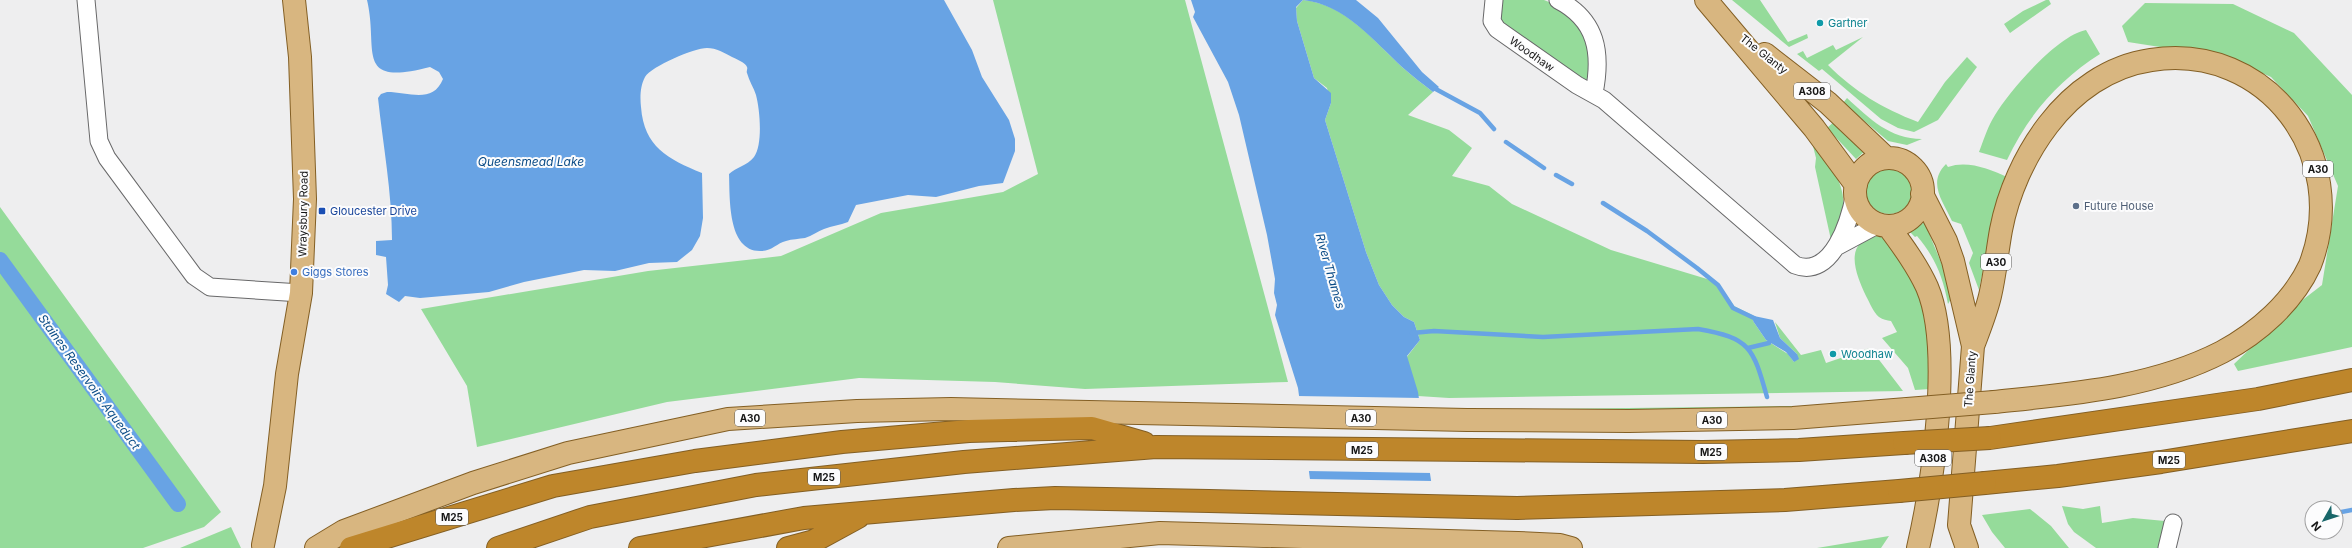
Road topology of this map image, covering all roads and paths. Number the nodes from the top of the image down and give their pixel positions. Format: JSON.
{"nodes":[{"id":1,"x":86,"y":0,"type":"edge"},
{"id":2,"x":294,"y":0,"type":"edge"},
{"id":3,"x":1494,"y":0,"type":"edge"},
{"id":4,"x":1558,"y":0,"type":"edge"},
{"id":5,"x":1706,"y":0,"type":"edge"},
{"id":6,"x":1732,"y":29,"type":"junction"},
{"id":7,"x":1594,"y":93,"type":"junction"},
{"id":8,"x":1886,"y":158,"type":"junction"},
{"id":9,"x":1856,"y":189,"type":"junction"},
{"id":10,"x":1922,"y":194,"type":"junction"},
{"id":11,"x":1884,"y":225,"type":"junction"},
{"id":12,"x":1838,"y":246,"type":"junction"},
{"id":13,"x":301,"y":293,"type":"junction"},
{"id":14,"x":1973,"y":346,"type":"junction"},
{"id":15,"x":2352,"y":380,"type":"edge"},
{"id":16,"x":2352,"y":430,"type":"edge"},
{"id":17,"x":1156,"y":447,"type":"junction"},
{"id":18,"x":864,"y":514,"type":"junction"},
{"id":19,"x":2173,"y":523,"type":"dead end"},
{"id":20,"x":1920,"y":538,"type":"edge"},
{"id":21,"x":263,"y":545,"type":"dead end"},
{"id":22,"x":316,"y":548,"type":"edge"},
{"id":23,"x":350,"y":548,"type":"edge"},
{"id":24,"x":498,"y":548,"type":"edge"},
{"id":25,"x":640,"y":548,"type":"edge"},
{"id":26,"x":788,"y":548,"type":"edge"},
{"id":27,"x":1010,"y":548,"type":"edge"},
{"id":28,"x":1571,"y":548,"type":"edge"},
{"id":29,"x":1967,"y":548,"type":"edge"},
{"id":30,"x":2167,"y":548,"type":"edge"}],
"edges":[{"from":1,"to":13,"type":"street"},
{"from":2,"to":13,"type":"main road","name":"Wraysbury Road"},
{"from":3,"to":7,"type":"street","name":"Woodhaw"},
{"from":4,"to":7,"type":"street"},
{"from":5,"to":6,"type":"main road","name":"The Glanty","number":"A308"},
{"from":6,"to":8,"type":"main road","name":"The Glanty","number":"A308"},
{"from":6,"to":9,"type":"main road","name":"The Glanty","number":"A308"},
{"from":7,"to":12,"type":"street","name":"Woodhaw"},
{"from":8,"to":9,"type":"main road"},
{"from":8,"to":10,"type":"main road"},
{"from":9,"to":11,"type":"main road"},
{"from":9,"to":12,"type":"street","name":"Woodhaw"},
{"from":10,"to":11,"type":"main road"},
{"from":10,"to":14,"type":"main road","name":"The Glanty"},
{"from":11,"to":12,"type":"street","name":"Woodhaw"},
{"from":11,"to":20,"type":"main road","number":"A308"},
{"from":13,"to":21,"type":"main road","name":"Wraysbury Road"},
{"from":14,"to":22,"type":"main road","number":"A30","bridge":true},
{"from":14,"to":29,"type":"main road","name":"The Glanty","number":"A30"},
{"from":15,"to":17,"type":"highway","number":"M25","bridge":true},
{"from":16,"to":18,"type":"highway","number":"M25","bridge":true},
{"from":17,"to":23,"type":"highway","number":"M25"},
{"from":17,"to":24,"type":"highway","number":"M25"},
{"from":18,"to":25,"type":"highway","number":"M25"},
{"from":18,"to":26,"type":"highway","number":"M25"},
{"from":19,"to":30,"type":"street"},
{"from":27,"to":28,"type":"main road"}]}
